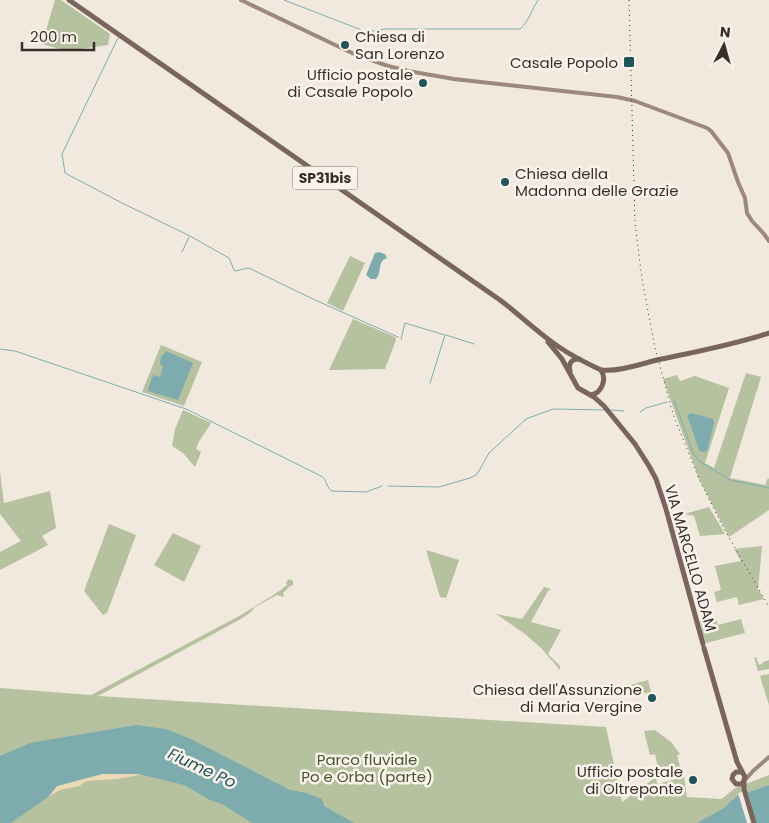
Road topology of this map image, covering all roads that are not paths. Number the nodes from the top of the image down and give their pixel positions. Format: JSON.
{"nodes":[{"id":1,"x":69,"y":0,"type":"edge"},
{"id":2,"x":241,"y":0,"type":"edge"},
{"id":3,"x":769,"y":241,"type":"edge"},
{"id":4,"x":769,"y":333,"type":"edge"},
{"id":5,"x":541,"y":334,"type":"junction"},
{"id":6,"x":580,"y":359,"type":"junction"},
{"id":7,"x":618,"y":369,"type":"junction"},
{"id":8,"x":600,"y":370,"type":"junction"},
{"id":9,"x":570,"y":373,"type":"junction"},
{"id":10,"x":604,"y":382,"type":"junction"},
{"id":11,"x":601,"y":388,"type":"junction"},
{"id":12,"x":591,"y":395,"type":"junction"},
{"id":13,"x":605,"y":408,"type":"junction"},
{"id":14,"x":769,"y":757,"type":"edge"},
{"id":15,"x":737,"y":762,"type":"junction"},
{"id":16,"x":734,"y":774,"type":"junction"},
{"id":17,"x":742,"y":780,"type":"junction"},
{"id":18,"x":752,"y":823,"type":"edge"}],
"edges":[{"from":1,"to":5,"type":"main road","number":"SP31bis"},
{"from":2,"to":3,"type":"street"},
{"from":4,"to":7,"type":"main road"},
{"from":5,"to":6,"type":"main road","number":"SP31bis"},
{"from":5,"to":9,"type":"main road","number":"SP31bis"},
{"from":6,"to":8,"type":"main road"},
{"from":6,"to":9,"type":"main road"},
{"from":7,"to":8,"type":"main road"},
{"from":7,"to":10,"type":"main road"},
{"from":8,"to":10,"type":"main road"},
{"from":9,"to":12,"type":"main road"},
{"from":10,"to":11,"type":"main road"},
{"from":11,"to":12,"type":"main road"},
{"from":11,"to":13,"type":"main road","name":"VIA MARCELLO ADAM"},
{"from":12,"to":13,"type":"main road","name":"VIA MARCELLO ADAM"},
{"from":13,"to":15,"type":"main road","name":"VIA MARCELLO ADAM"},
{"from":14,"to":17,"type":"street"},
{"from":15,"to":16,"type":"main road"},
{"from":15,"to":17,"type":"main road","name":"VIA MARCELLO ADAM"},
{"from":16,"to":17,"type":"main road"},
{"from":16,"to":17,"type":"main road"},
{"from":17,"to":18,"type":"main road"}]}
